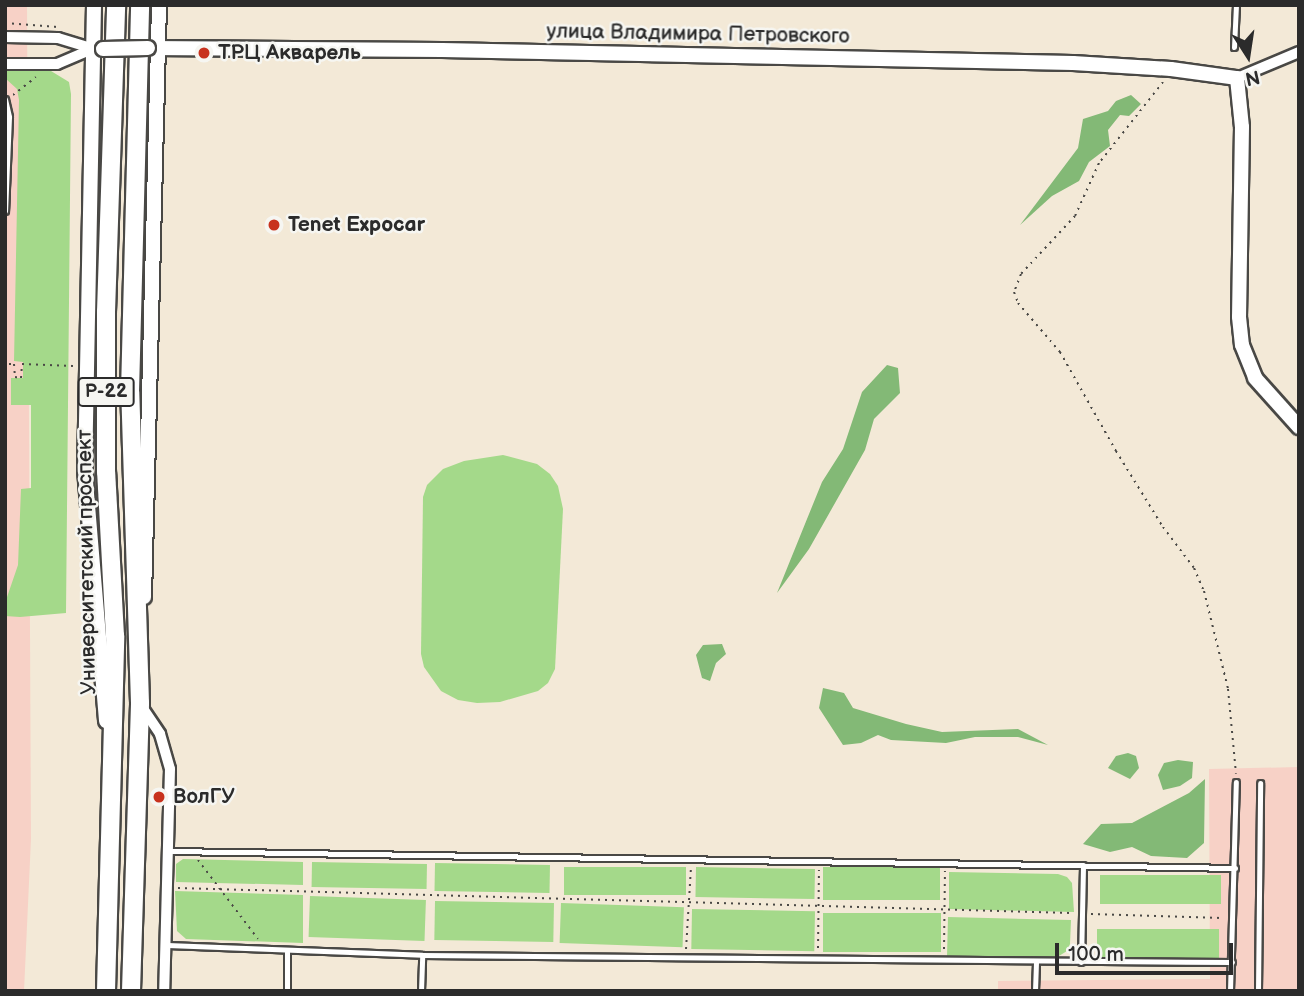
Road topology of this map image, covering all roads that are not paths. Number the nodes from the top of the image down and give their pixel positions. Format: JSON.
{"nodes":[{"id":1,"x":94,"y":5,"type":"edge"},
{"id":2,"x":116,"y":5,"type":"edge"},
{"id":3,"x":140,"y":5,"type":"edge"},
{"id":4,"x":159,"y":5,"type":"edge"},
{"id":5,"x":1236,"y":5,"type":"edge"},
{"id":6,"x":5,"y":37,"type":"edge"},
{"id":7,"x":1234,"y":47,"type":"dead end"},
{"id":8,"x":153,"y":48,"type":"junction"},
{"id":9,"x":98,"y":49,"type":"junction"},
{"id":10,"x":1299,"y":52,"type":"edge"},
{"id":11,"x":5,"y":64,"type":"edge"},
{"id":12,"x":1237,"y":78,"type":"junction"},
{"id":13,"x":6,"y":100,"type":"edge"},
{"id":14,"x":5,"y":211,"type":"edge"},
{"id":15,"x":1299,"y":427,"type":"edge"},
{"id":16,"x":139,"y":703,"type":"junction"},
{"id":17,"x":111,"y":778,"type":"junction"},
{"id":18,"x":1236,"y":782,"type":"road end"},
{"id":19,"x":1260,"y":783,"type":"dead end"},
{"id":20,"x":170,"y":851,"type":"junction"},
{"id":21,"x":1083,"y":865,"type":"junction"},
{"id":22,"x":1235,"y":868,"type":"junction"},
{"id":23,"x":167,"y":945,"type":"junction"},
{"id":24,"x":287,"y":952,"type":"junction"},
{"id":25,"x":422,"y":955,"type":"junction"},
{"id":26,"x":1036,"y":962,"type":"junction"},
{"id":27,"x":1081,"y":962,"type":"junction"},
{"id":28,"x":1232,"y":962,"type":"junction"},
{"id":29,"x":106,"y":991,"type":"edge"},
{"id":30,"x":131,"y":991,"type":"edge"},
{"id":31,"x":164,"y":991,"type":"edge"},
{"id":32,"x":287,"y":991,"type":"edge"},
{"id":33,"x":421,"y":991,"type":"edge"},
{"id":34,"x":1035,"y":991,"type":"edge"},
{"id":35,"x":1230,"y":991,"type":"edge"},
{"id":36,"x":1258,"y":991,"type":"edge"}],
"edges":[{"from":1,"to":9,"type":"street","name":"Университетский проспект"},
{"from":2,"to":17,"type":"highway","name":"Университетский проспект","number":"Р-22"},
{"from":3,"to":16,"type":"highway","number":"Р-22"},
{"from":4,"to":8,"type":"street","number":"Р-22"},
{"from":5,"to":7,"type":"lane"},
{"from":6,"to":9,"type":"street"},
{"from":8,"to":9,"type":"street","name":"улица Владимира Петровского","bridge":true},
{"from":8,"to":12,"type":"street","name":"улица Владимира Петровского"},
{"from":8,"to":16,"type":"street","number":"Р-22"},
{"from":9,"to":11,"type":"street"},
{"from":9,"to":17,"type":"street","name":"Университетский проспект"},
{"from":10,"to":12,"type":"street"},
{"from":12,"to":15,"type":"street"},
{"from":13,"to":14,"type":"lane"},
{"from":16,"to":20,"type":"street"},
{"from":16,"to":30,"type":"highway","number":"Р-22"},
{"from":17,"to":29,"type":"highway","name":"Университетский проспект","number":"Р-22"},
{"from":18,"to":22,"type":"lane"},
{"from":19,"to":36,"type":"lane"},
{"from":20,"to":21,"type":"lane"},
{"from":20,"to":23,"type":"street"},
{"from":21,"to":22,"type":"lane"},
{"from":21,"to":27,"type":"lane"},
{"from":22,"to":28,"type":"lane"},
{"from":23,"to":24,"type":"lane"},
{"from":23,"to":31,"type":"street"},
{"from":24,"to":25,"type":"lane"},
{"from":24,"to":32,"type":"lane"},
{"from":25,"to":26,"type":"lane"},
{"from":25,"to":33,"type":"lane"},
{"from":26,"to":27,"type":"lane"},
{"from":26,"to":34,"type":"lane"},
{"from":27,"to":28,"type":"lane"},
{"from":28,"to":35,"type":"lane"}]}
